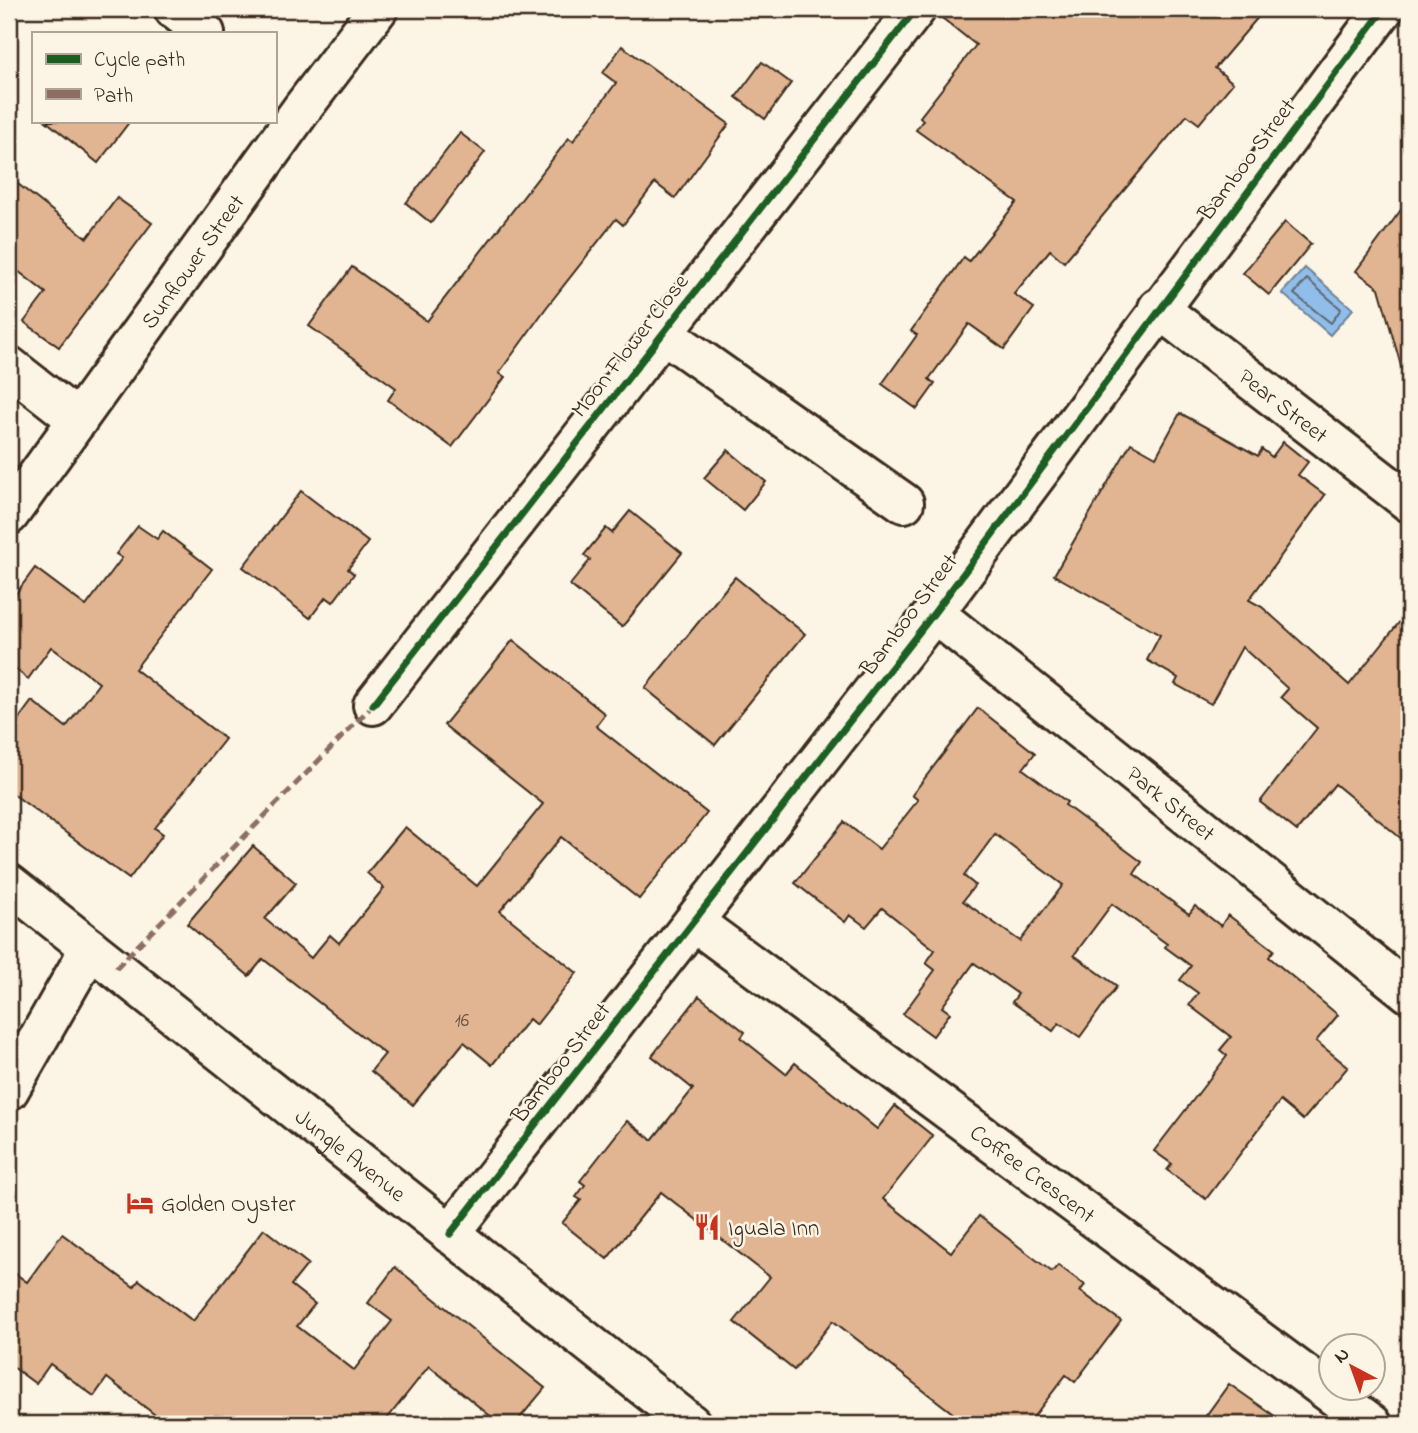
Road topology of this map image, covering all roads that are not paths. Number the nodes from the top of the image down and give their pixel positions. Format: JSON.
{"nodes":[{"id":1,"x":174,"y":9,"type":"edge"},
{"id":2,"x":378,"y":9,"type":"edge"},
{"id":3,"x":916,"y":9,"type":"edge"},
{"id":4,"x":1384,"y":9,"type":"edge"},
{"id":5,"x":204,"y":32,"type":"edge"},
{"id":6,"x":288,"y":100,"type":"edge"},
{"id":7,"x":276,"y":118,"type":"edge"},
{"id":8,"x":274,"y":122,"type":"edge"},
{"id":9,"x":1158,"y":308,"type":"junction"},
{"id":10,"x":663,"y":333,"type":"junction"},
{"id":11,"x":9,"y":366,"type":"edge"},
{"id":12,"x":78,"y":420,"type":"junction"},
{"id":13,"x":1409,"y":502,"type":"edge"},
{"id":14,"x":904,"y":503,"type":"dead end"},
{"id":15,"x":9,"y":515,"type":"edge"},
{"id":16,"x":934,"y":613,"type":"junction"},
{"id":17,"x":373,"y":705,"type":"dead end"},
{"id":18,"x":9,"y":884,"type":"edge"},
{"id":19,"x":694,"y":922,"type":"junction"},
{"id":20,"x":90,"y":948,"type":"junction"},
{"id":21,"x":1409,"y":993,"type":"edge"},
{"id":22,"x":9,"y":1090,"type":"edge"},
{"id":23,"x":450,"y":1234,"type":"junction"},
{"id":24,"x":691,"y":1424,"type":"edge"},
{"id":25,"x":1372,"y":1424,"type":"edge"}],
"edges":[{"from":1,"to":5,"type":"street"},
{"from":2,"to":6,"type":"street","name":"Sunflower Street"},
{"from":3,"to":10,"type":"street","name":"Moon Flower Close"},
{"from":4,"to":9,"type":"street","name":"Bamboo Street"},
{"from":6,"to":7,"type":"street","name":"Sunflower Street"},
{"from":8,"to":12,"type":"street","name":"Sunflower Street"},
{"from":9,"to":13,"type":"street","name":"Pear Street"},
{"from":9,"to":16,"type":"street","name":"Bamboo Street"},
{"from":10,"to":14,"type":"street"},
{"from":10,"to":17,"type":"street","name":"Moon Flower Close"},
{"from":11,"to":12,"type":"street"},
{"from":12,"to":15,"type":"street","name":"Sunflower Street"},
{"from":16,"to":19,"type":"street","name":"Bamboo Street"},
{"from":16,"to":21,"type":"street","name":"Park Street"},
{"from":18,"to":20,"type":"street","name":"Jungle Avenue"},
{"from":19,"to":23,"type":"street","name":"Bamboo Street"},
{"from":19,"to":25,"type":"street","name":"Coffee Crescent"},
{"from":20,"to":22,"type":"street"},
{"from":20,"to":23,"type":"street","name":"Jungle Avenue"},
{"from":23,"to":24,"type":"street","name":"Jungle Avenue"}]}
